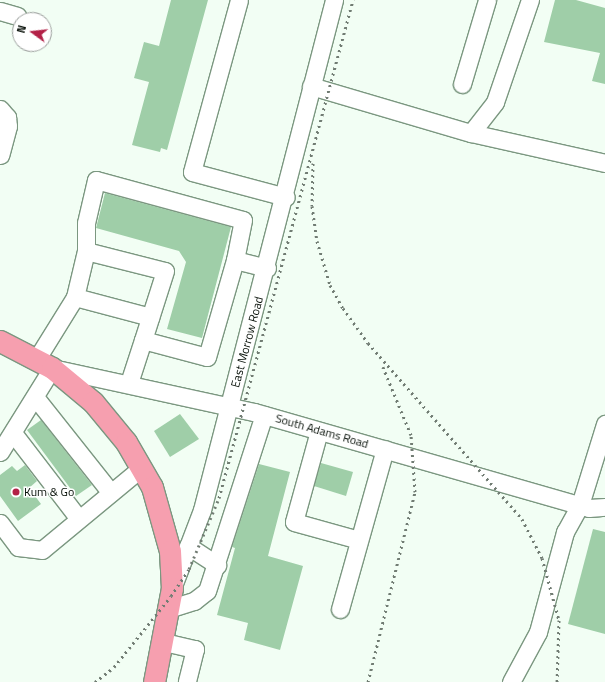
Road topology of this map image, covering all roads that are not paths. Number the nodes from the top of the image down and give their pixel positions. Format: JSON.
{"nodes":[{"id":1,"x":239,"y":0,"type":"edge"},
{"id":2,"x":334,"y":0,"type":"edge"},
{"id":3,"x":487,"y":0,"type":"edge"},
{"id":4,"x":530,"y":0,"type":"edge"},
{"id":5,"x":0,"y":11,"type":"edge"},
{"id":6,"x":12,"y":15,"type":"edge"},
{"id":7,"x":462,"y":84,"type":"dead end"},
{"id":8,"x":311,"y":86,"type":"junction"},
{"id":9,"x":0,"y":109,"type":"edge"},
{"id":10,"x":471,"y":133,"type":"junction"},
{"id":11,"x":0,"y":155,"type":"edge"},
{"id":12,"x":605,"y":164,"type":"edge"},
{"id":13,"x":286,"y":197,"type":"junction"},
{"id":14,"x":86,"y":251,"type":"junction"},
{"id":15,"x":235,"y":260,"type":"junction"},
{"id":16,"x":267,"y":268,"type":"junction"},
{"id":17,"x":75,"y":297,"type":"junction"},
{"id":18,"x":150,"y":317,"type":"junction"},
{"id":19,"x":143,"y":340,"type":"junction"},
{"id":20,"x":0,"y":341,"type":"edge"},
{"id":21,"x":44,"y":364,"type":"junction"},
{"id":22,"x":130,"y":383,"type":"junction"},
{"id":23,"x":36,"y":397,"type":"junction"},
{"id":24,"x":229,"y":407,"type":"junction"},
{"id":25,"x":264,"y":415,"type":"junction"},
{"id":26,"x":605,"y":424,"type":"edge"},
{"id":27,"x":319,"y":431,"type":"junction"},
{"id":28,"x":13,"y":433,"type":"junction"},
{"id":29,"x":384,"y":449,"type":"junction"},
{"id":30,"x":0,"y":452,"type":"edge"},
{"id":31,"x":141,"y":468,"type":"junction"},
{"id":32,"x":111,"y":493,"type":"junction"},
{"id":33,"x":591,"y":507,"type":"edge"},
{"id":34,"x":79,"y":519,"type":"junction"},
{"id":35,"x":0,"y":523,"type":"edge"},
{"id":36,"x":359,"y":540,"type":"junction"},
{"id":37,"x":188,"y":546,"type":"junction"},
{"id":38,"x":217,"y":565,"type":"junction"},
{"id":39,"x":171,"y":598,"type":"junction"},
{"id":40,"x":340,"y":609,"type":"dead end"},
{"id":41,"x":164,"y":642,"type":"junction"},
{"id":42,"x":154,"y":682,"type":"edge"},
{"id":43,"x":187,"y":682,"type":"edge"},
{"id":44,"x":511,"y":682,"type":"edge"}],
"edges":[{"from":1,"to":13,"type":"street"},
{"from":2,"to":8,"type":"street","name":"East Morrow Road"},
{"from":3,"to":7,"type":"street"},
{"from":4,"to":10,"type":"street"},
{"from":5,"to":6,"type":"street"},
{"from":8,"to":10,"type":"street"},
{"from":8,"to":13,"type":"street","name":"East Morrow Road"},
{"from":9,"to":11,"type":"street"},
{"from":10,"to":12,"type":"street"},
{"from":13,"to":16,"type":"street","name":"East Morrow Road"},
{"from":14,"to":15,"type":"street"},
{"from":14,"to":17,"type":"street"},
{"from":14,"to":18,"type":"street"},
{"from":15,"to":16,"type":"street"},
{"from":15,"to":19,"type":"street"},
{"from":16,"to":24,"type":"street","name":"East Morrow Road"},
{"from":17,"to":18,"type":"street"},
{"from":17,"to":21,"type":"street"},
{"from":18,"to":19,"type":"street"},
{"from":19,"to":22,"type":"street"},
{"from":20,"to":21,"type":"main road","name":"South Adams Road"},
{"from":21,"to":22,"type":"street","name":"South Adams Road"},
{"from":21,"to":23,"type":"street"},
{"from":21,"to":31,"type":"main road","name":"South Adams Road"},
{"from":22,"to":24,"type":"street","name":"South Adams Road"},
{"from":23,"to":28,"type":"street"},
{"from":23,"to":32,"type":"street"},
{"from":24,"to":25,"type":"street","name":"South Adams Road"},
{"from":24,"to":37,"type":"street","name":"East Morrow Road"},
{"from":25,"to":27,"type":"street","name":"South Adams Road"},
{"from":25,"to":38,"type":"street"},
{"from":26,"to":33,"type":"street"},
{"from":27,"to":29,"type":"street","name":"South Adams Road"},
{"from":27,"to":36,"type":"street"},
{"from":28,"to":30,"type":"street"},
{"from":28,"to":34,"type":"street"},
{"from":29,"to":33,"type":"street","name":"South Adams Road"},
{"from":29,"to":36,"type":"street"},
{"from":31,"to":32,"type":"street"},
{"from":31,"to":39,"type":"main road","name":"South Adams Road"},
{"from":32,"to":34,"type":"street"},
{"from":33,"to":44,"type":"street"},
{"from":34,"to":35,"type":"street"},
{"from":36,"to":40,"type":"street"},
{"from":37,"to":38,"type":"street"},
{"from":37,"to":39,"type":"street","name":"East Morrow Road"},
{"from":38,"to":39,"type":"street"},
{"from":39,"to":41,"type":"main road","name":"East Morrow Road"},
{"from":41,"to":42,"type":"main road","name":"East Morrow Road"},
{"from":41,"to":43,"type":"street"}]}
